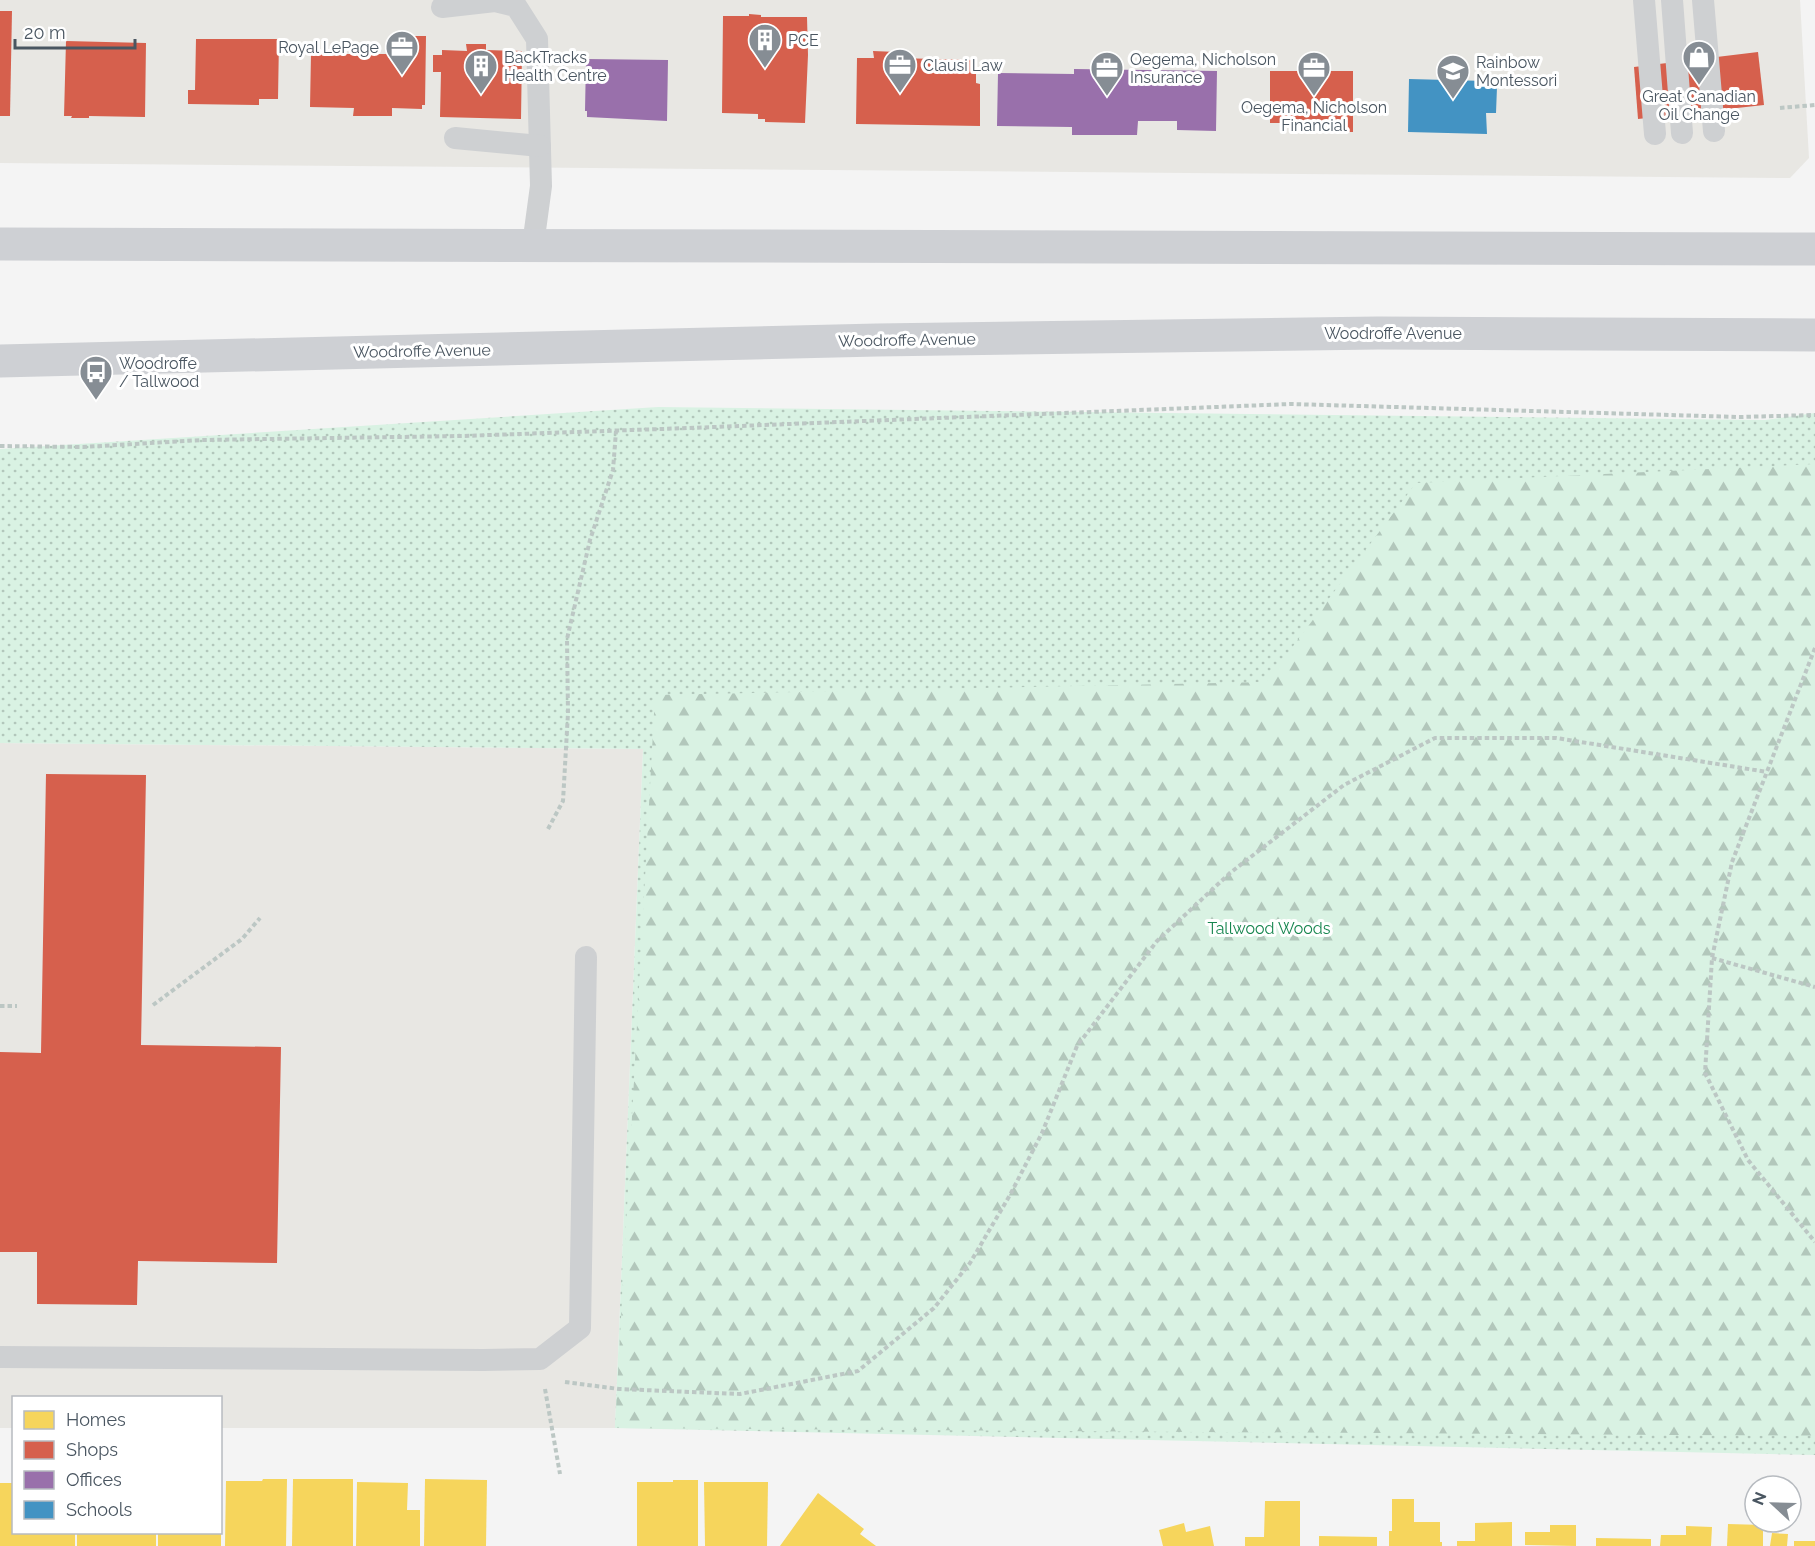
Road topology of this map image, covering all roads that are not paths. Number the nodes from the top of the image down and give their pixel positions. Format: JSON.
{"nodes":[{"id":1,"x":1644,"y":0,"type":"edge"},
{"id":2,"x":1672,"y":0,"type":"edge"},
{"id":3,"x":1703,"y":0,"type":"edge"},
{"id":4,"x":442,"y":8,"type":"dead end"},
{"id":5,"x":1714,"y":131,"type":"dead end"},
{"id":6,"x":1682,"y":133,"type":"dead end"},
{"id":7,"x":1655,"y":134,"type":"dead end"},
{"id":8,"x":455,"y":138,"type":"dead end"},
{"id":9,"x":540,"y":146,"type":"junction"},
{"id":10,"x":0,"y":244,"type":"edge"},
{"id":11,"x":533,"y":245,"type":"junction"},
{"id":12,"x":1815,"y":249,"type":"edge"},
{"id":13,"x":1815,"y":335,"type":"edge"},
{"id":14,"x":0,"y":361,"type":"edge"},
{"id":15,"x":586,"y":957,"type":"dead end"},
{"id":16,"x":0,"y":1357,"type":"edge"}],
"edges":[{"from":1,"to":7,"type":"lane"},
{"from":2,"to":6,"type":"lane"},
{"from":3,"to":5,"type":"lane"},
{"from":4,"to":9,"type":"lane"},
{"from":8,"to":9,"type":"lane"},
{"from":9,"to":11,"type":"lane"},
{"from":10,"to":11,"type":"main road"},
{"from":11,"to":12,"type":"main road"},
{"from":13,"to":14,"type":"main road","name":"Woodroffe Avenue"},
{"from":15,"to":16,"type":"lane"}]}
